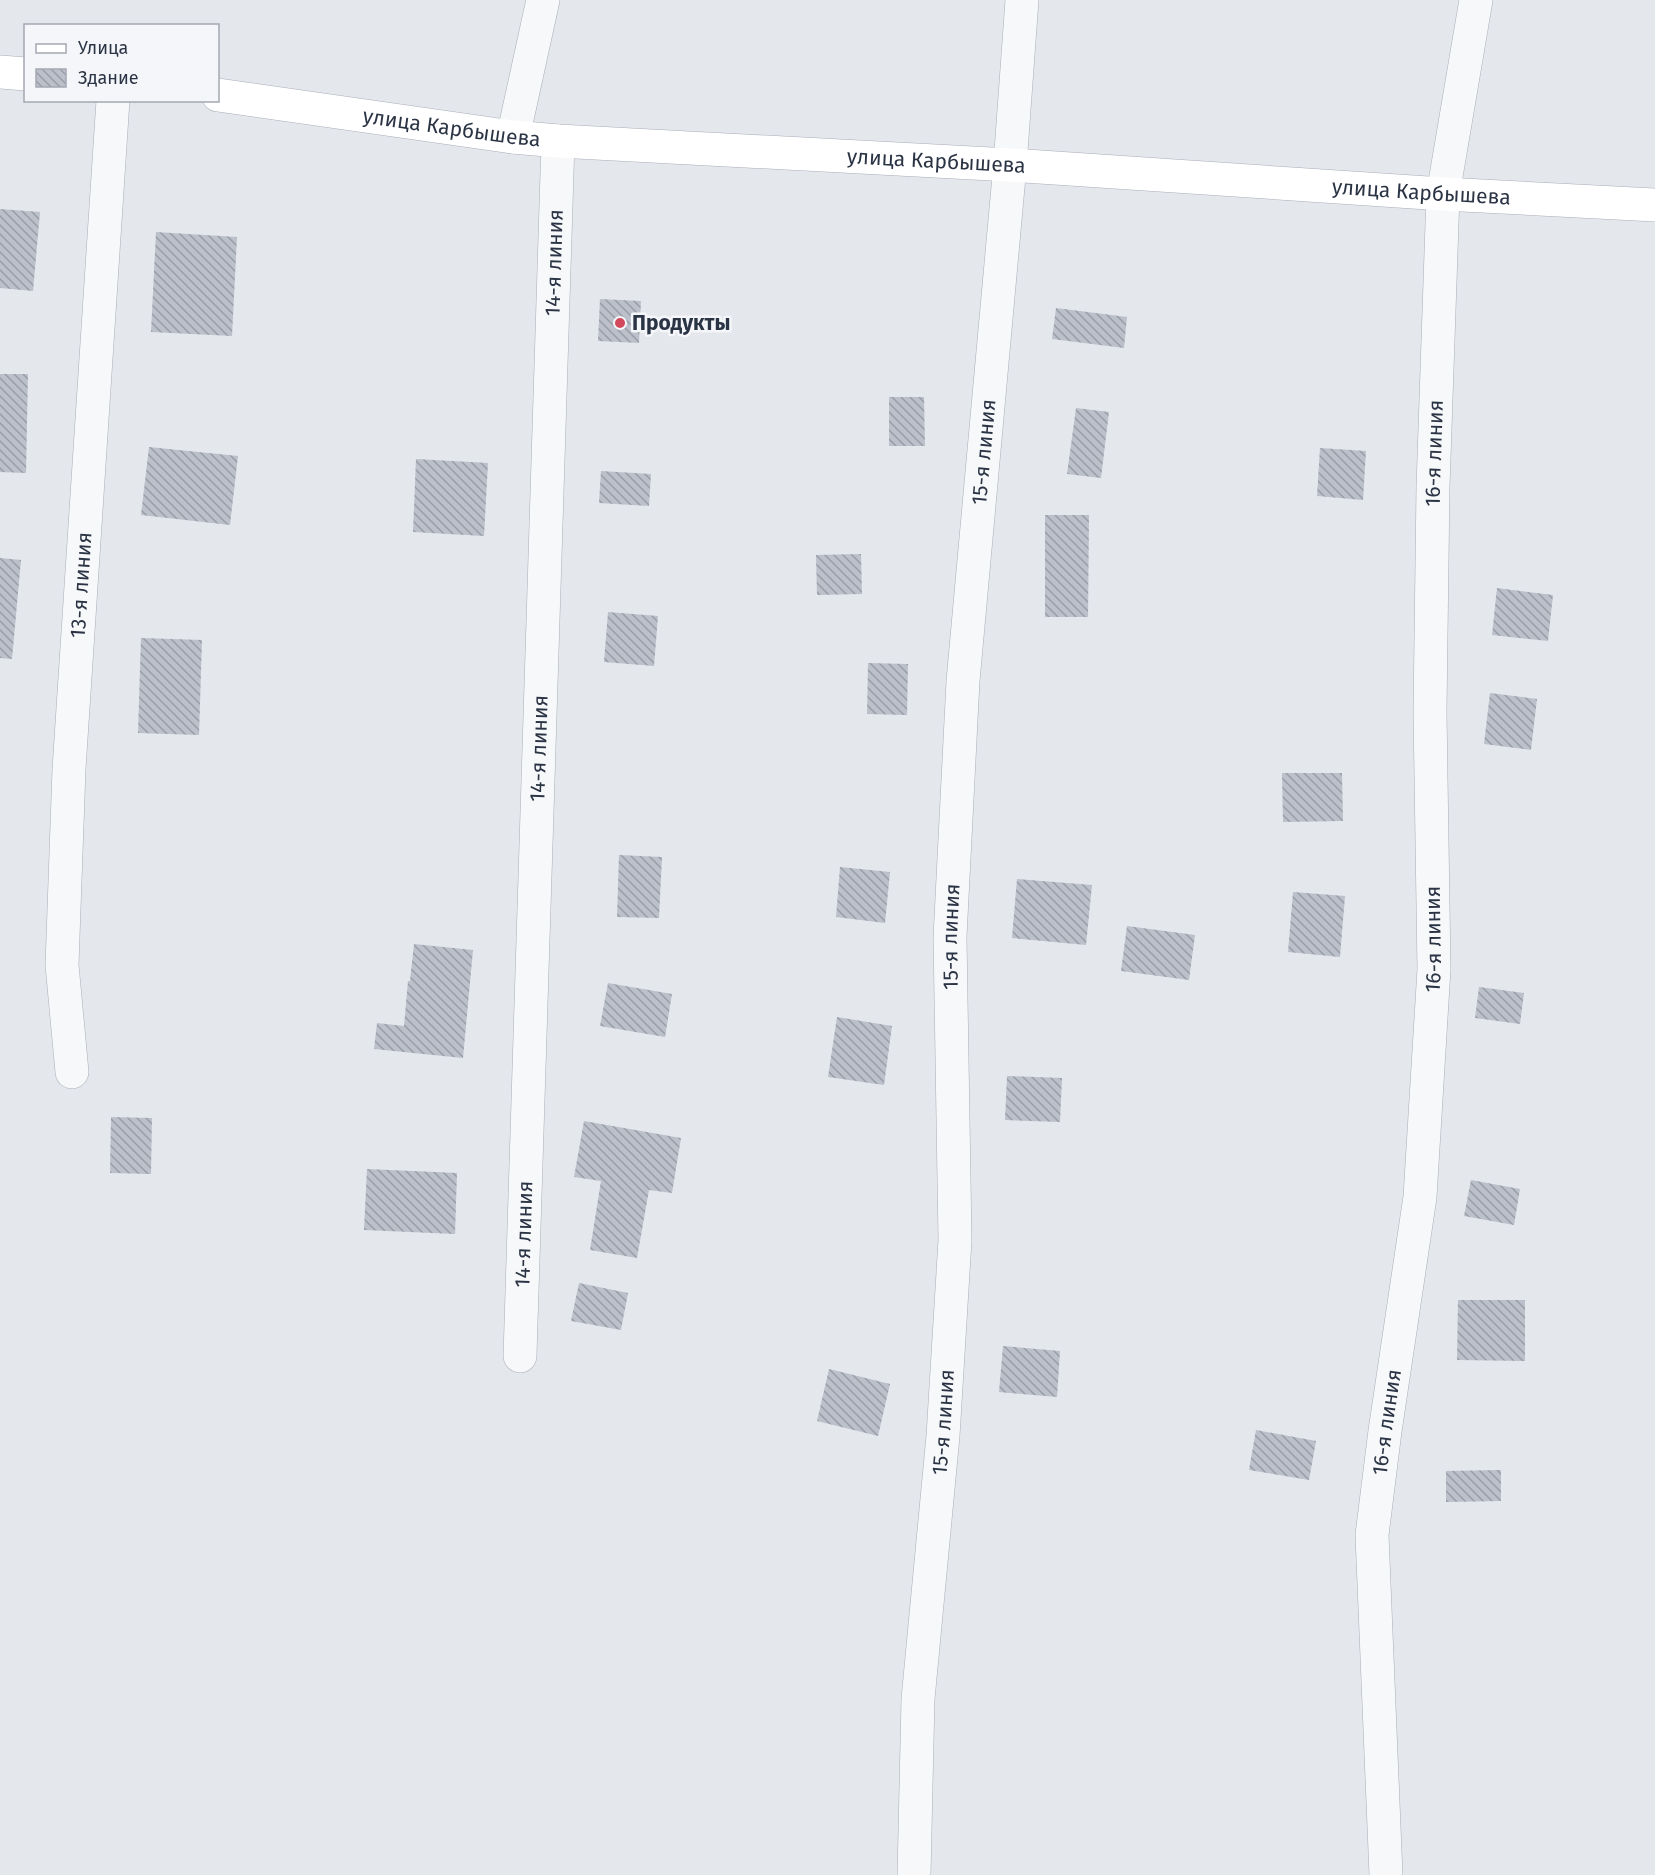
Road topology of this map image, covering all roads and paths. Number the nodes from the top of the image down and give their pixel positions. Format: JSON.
{"nodes":[{"id":1,"x":543,"y":0,"type":"edge"},
{"id":2,"x":1022,"y":0,"type":"edge"},
{"id":3,"x":1476,"y":0,"type":"edge"},
{"id":4,"x":0,"y":72,"type":"edge"},
{"id":5,"x":24,"y":74,"type":"edge"},
{"id":6,"x":219,"y":95,"type":"edge"},
{"id":7,"x":113,"y":102,"type":"edge"},
{"id":8,"x":513,"y":137,"type":"junction"},
{"id":9,"x":558,"y":141,"type":"junction"},
{"id":10,"x":1010,"y":165,"type":"junction"},
{"id":11,"x":1443,"y":194,"type":"junction"},
{"id":12,"x":1655,"y":206,"type":"edge"},
{"id":13,"x":72,"y":1072,"type":"dead end"},
{"id":14,"x":520,"y":1356,"type":"dead end"},
{"id":15,"x":914,"y":1875,"type":"edge"},
{"id":16,"x":1386,"y":1875,"type":"edge"}],
"edges":[{"from":1,"to":8,"type":"street"},
{"from":2,"to":10,"type":"street","name":"15-я линия"},
{"from":3,"to":11,"type":"street","name":"16-я линия"},
{"from":4,"to":5,"type":"main road"},
{"from":6,"to":8,"type":"main road","name":"улица Карбышева"},
{"from":7,"to":13,"type":"street","name":"13-я линия"},
{"from":8,"to":9,"type":"main road","name":"улица Карбышева"},
{"from":9,"to":10,"type":"main road","name":"улица Карбышева"},
{"from":9,"to":14,"type":"street","name":"14-я линия"},
{"from":10,"to":11,"type":"main road","name":"улица Карбышева"},
{"from":10,"to":15,"type":"street","name":"15-я линия"},
{"from":11,"to":12,"type":"main road","name":"улица Карбышева"},
{"from":11,"to":16,"type":"street","name":"16-я линия"}]}
